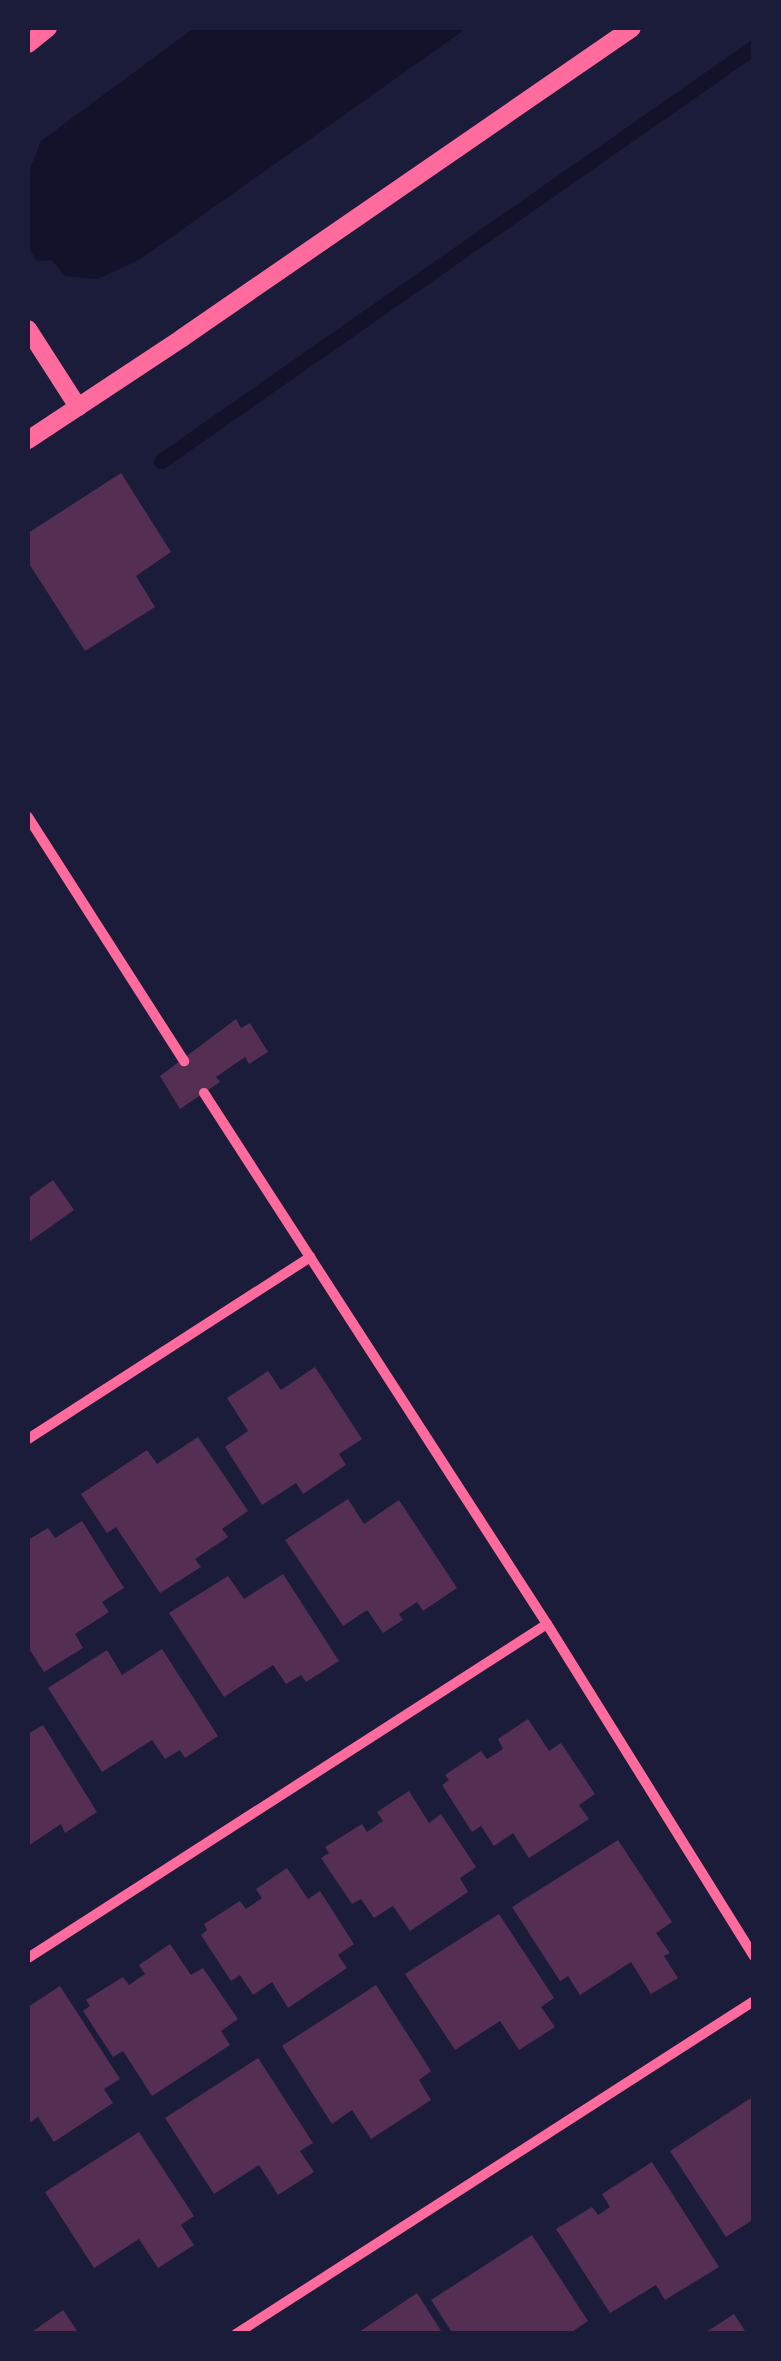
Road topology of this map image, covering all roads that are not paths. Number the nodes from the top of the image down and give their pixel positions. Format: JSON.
{"nodes":[{"id":1,"x":48,"y":28,"type":"edge"},
{"id":2,"x":632,"y":28,"type":"edge"},
{"id":3,"x":28,"y":44,"type":"edge"},
{"id":4,"x":28,"y":330,"type":"edge"},
{"id":5,"x":78,"y":407,"type":"junction"},
{"id":6,"x":28,"y":440,"type":"edge"},
{"id":7,"x":28,"y":817,"type":"edge"},
{"id":8,"x":184,"y":1061,"type":"dead end"},
{"id":9,"x":204,"y":1093,"type":"dead end"},
{"id":10,"x":310,"y":1257,"type":"junction"},
{"id":11,"x":28,"y":1439,"type":"edge"},
{"id":12,"x":547,"y":1624,"type":"junction"},
{"id":13,"x":754,"y":1956,"type":"edge"},
{"id":14,"x":28,"y":1958,"type":"edge"},
{"id":15,"x":754,"y":2001,"type":"edge"},
{"id":16,"x":236,"y":2334,"type":"edge"}],
"edges":[{"from":1,"to":3,"type":"street"},
{"from":2,"to":5,"type":"street"},
{"from":4,"to":5,"type":"street"},
{"from":5,"to":6,"type":"street"},
{"from":7,"to":8,"type":"street"},
{"from":9,"to":10,"type":"street"},
{"from":10,"to":11,"type":"street"},
{"from":10,"to":12,"type":"street"},
{"from":12,"to":13,"type":"street"},
{"from":12,"to":14,"type":"street"},
{"from":15,"to":16,"type":"street"}]}
